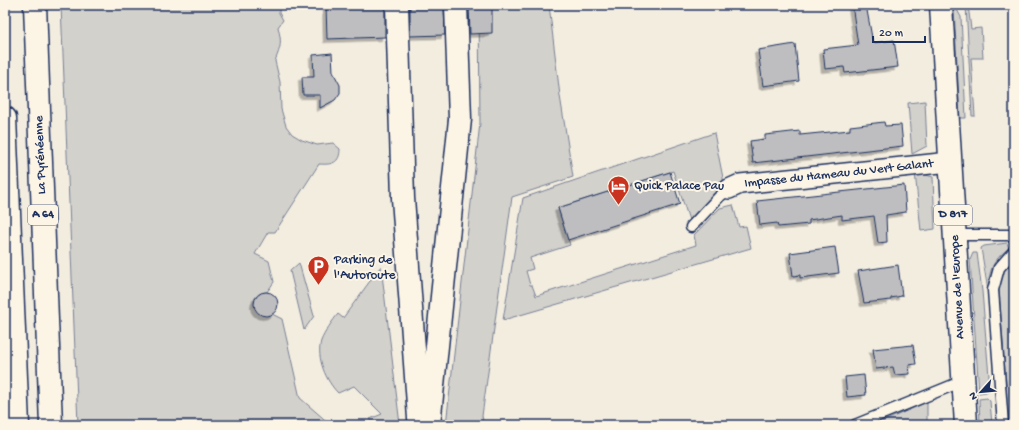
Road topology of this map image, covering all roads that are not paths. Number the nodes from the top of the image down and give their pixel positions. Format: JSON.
{"nodes":[{"id":1,"x":35,"y":5,"type":"edge"},
{"id":2,"x":397,"y":5,"type":"edge"},
{"id":3,"x":456,"y":5,"type":"edge"},
{"id":4,"x":940,"y":5,"type":"edge"},
{"id":5,"x":5,"y":118,"type":"edge"},
{"id":6,"x":950,"y":162,"type":"junction"},
{"id":7,"x":729,"y":189,"type":"joint"},
{"id":8,"x":691,"y":227,"type":"dead end"},
{"id":9,"x":954,"y":235,"type":"junction"},
{"id":10,"x":1014,"y":235,"type":"edge"},
{"id":11,"x":1014,"y":251,"type":"edge"},
{"id":12,"x":963,"y":381,"type":"junction"},
{"id":13,"x":18,"y":425,"type":"edge"},
{"id":14,"x":51,"y":425,"type":"edge"},
{"id":15,"x":420,"y":425,"type":"edge"},
{"id":16,"x":429,"y":425,"type":"edge"},
{"id":17,"x":855,"y":425,"type":"edge"},
{"id":18,"x":966,"y":425,"type":"edge"},
{"id":19,"x":1003,"y":425,"type":"edge"}],
"edges":[{"from":1,"to":14,"type":"main road","name":"La Pyrénéenne","number":"A 64"},
{"from":2,"to":15,"type":"main road"},
{"from":3,"to":16,"type":"main road"},
{"from":4,"to":6,"type":"main road","name":"Avenue de l'Europe","number":"D 817"},
{"from":5,"to":13,"type":"main road","number":"A 64"},
{"from":6,"to":7,"type":"street","name":"Impasse du Hameau du Vert Galant"},
{"from":6,"to":9,"type":"main road","name":"Avenue de l'Europe","number":"D 817"},
{"from":7,"to":8,"type":"lane"},
{"from":9,"to":10,"type":"lane"},
{"from":9,"to":12,"type":"main road","name":"Avenue de l'Europe","number":"D 817"},
{"from":11,"to":19,"type":"lane"},
{"from":12,"to":17,"type":"lane"},
{"from":12,"to":18,"type":"main road","name":"Avenue de l'Europe","number":"D 817"}]}
